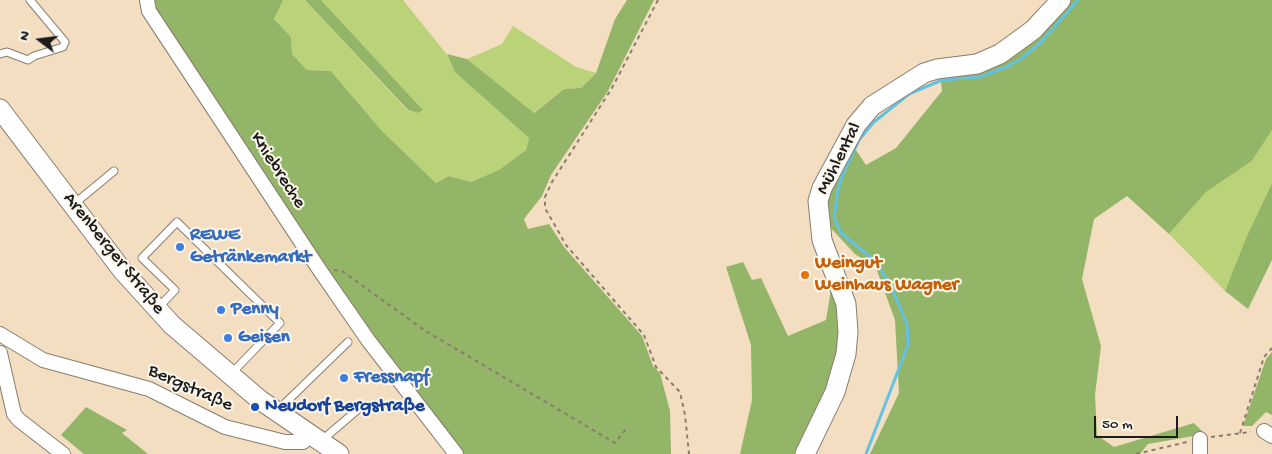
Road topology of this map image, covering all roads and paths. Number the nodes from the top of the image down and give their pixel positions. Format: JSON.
{"nodes":[{"id":1,"x":30,"y":0,"type":"edge"},
{"id":2,"x":147,"y":0,"type":"edge"},
{"id":3,"x":658,"y":0,"type":"edge"},
{"id":4,"x":1061,"y":0,"type":"edge"},
{"id":5,"x":0,"y":54,"type":"edge"},
{"id":6,"x":0,"y":109,"type":"edge"},
{"id":7,"x":114,"y":171,"type":"dead end"},
{"id":8,"x":72,"y":205,"type":"junction"},
{"id":9,"x":319,"y":269,"type":"junction"},
{"id":10,"x":157,"y":309,"type":"junction"},
{"id":11,"x":0,"y":334,"type":"edge"},
{"id":12,"x":348,"y":342,"type":"dead end"},
{"id":13,"x":1272,"y":348,"type":"edge"},
{"id":14,"x":0,"y":353,"type":"edge"},
{"id":15,"x":229,"y":376,"type":"junction"},
{"id":16,"x":362,"y":406,"type":"dead end"},
{"id":17,"x":276,"y":412,"type":"junction"},
{"id":18,"x":626,"y":429,"type":"dead end"},
{"id":19,"x":1240,"y":433,"type":"junction"},
{"id":20,"x":1268,"y":433,"type":"edge"},
{"id":21,"x":316,"y":438,"type":"junction"},
{"id":22,"x":1200,"y":439,"type":"junction"},
{"id":23,"x":63,"y":454,"type":"edge"},
{"id":24,"x":339,"y":454,"type":"edge"},
{"id":25,"x":456,"y":454,"type":"edge"},
{"id":26,"x":689,"y":454,"type":"edge"},
{"id":27,"x":805,"y":454,"type":"edge"},
{"id":28,"x":1136,"y":454,"type":"edge"},
{"id":29,"x":1200,"y":454,"type":"edge"}],
"edges":[{"from":1,"to":5,"type":"lane"},
{"from":2,"to":9,"type":"street","name":"Kniebreche"},
{"from":3,"to":26,"type":"path"},
{"from":4,"to":27,"type":"street","name":"Mühlental"},
{"from":6,"to":8,"type":"street","name":"Arenberger Straße"},
{"from":7,"to":8,"type":"lane"},
{"from":8,"to":10,"type":"street","name":"Arenberger Straße"},
{"from":9,"to":18,"type":"path"},
{"from":9,"to":25,"type":"street","name":"Kniebreche"},
{"from":10,"to":15,"type":"street","name":"Arenberger Straße"},
{"from":10,"to":15,"type":"lane"},
{"from":11,"to":21,"type":"street","name":"Bergstraße"},
{"from":12,"to":17,"type":"lane"},
{"from":13,"to":19,"type":"path"},
{"from":14,"to":23,"type":"street"},
{"from":15,"to":17,"type":"street","name":"Arenberger Straße"},
{"from":16,"to":21,"type":"lane"},
{"from":17,"to":21,"type":"street","name":"Arenberger Straße"},
{"from":19,"to":20,"type":"path"},
{"from":19,"to":22,"type":"path"},
{"from":21,"to":24,"type":"street","name":"Arenberger Straße"},
{"from":22,"to":28,"type":"path"},
{"from":22,"to":29,"type":"street"}]}
